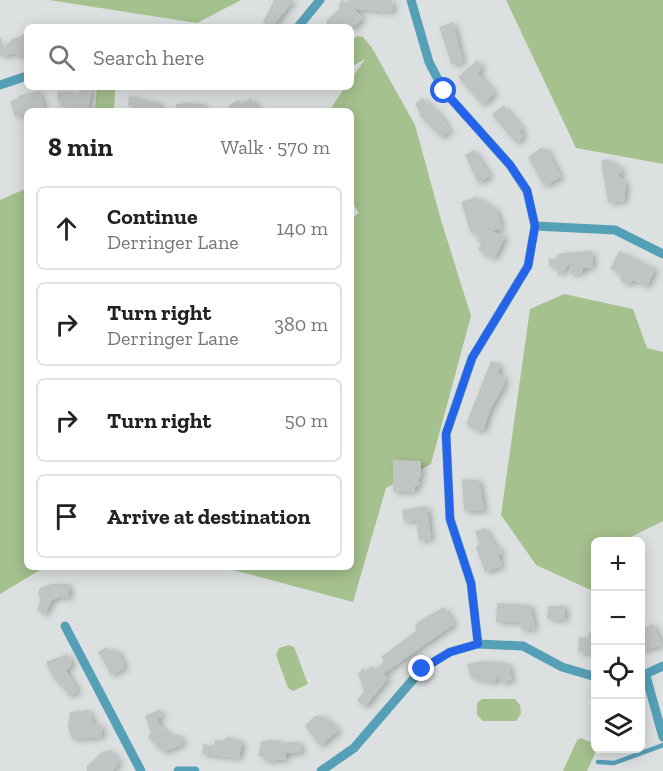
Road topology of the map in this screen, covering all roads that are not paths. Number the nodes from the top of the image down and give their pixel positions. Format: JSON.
{"nodes":[{"id":1,"x":320,"y":0,"type":"edge"},
{"id":2,"x":411,"y":0,"type":"edge"},
{"id":3,"x":300,"y":24,"type":"edge"},
{"id":4,"x":24,"y":77,"type":"edge"},
{"id":5,"x":0,"y":85,"type":"edge"},
{"id":6,"x":535,"y":226,"type":"junction"},
{"id":7,"x":663,"y":254,"type":"edge"},
{"id":8,"x":65,"y":626,"type":"dead end"},
{"id":9,"x":478,"y":644,"type":"junction"},
{"id":10,"x":663,"y":666,"type":"edge"},
{"id":11,"x":645,"y":675,"type":"edge"},
{"id":12,"x":591,"y":676,"type":"edge"},
{"id":13,"x":645,"y":682,"type":"edge"},
{"id":14,"x":663,"y":737,"type":"edge"},
{"id":15,"x":663,"y":745,"type":"edge"},
{"id":16,"x":598,"y":762,"type":"dead end"},
{"id":17,"x":141,"y":771,"type":"edge"},
{"id":18,"x":178,"y":771,"type":"edge"},
{"id":19,"x":195,"y":771,"type":"edge"},
{"id":20,"x":321,"y":771,"type":"edge"}],
"edges":[{"from":1,"to":3,"type":"street"},
{"from":2,"to":6,"type":"street"},
{"from":4,"to":5,"type":"street"},
{"from":6,"to":7,"type":"street"},
{"from":6,"to":9,"type":"street"},
{"from":8,"to":17,"type":"street"},
{"from":9,"to":12,"type":"street"},
{"from":9,"to":20,"type":"street"},
{"from":10,"to":11,"type":"street"},
{"from":13,"to":14,"type":"street"},
{"from":15,"to":16,"type":"lane"},
{"from":18,"to":19,"type":"street"}]}
